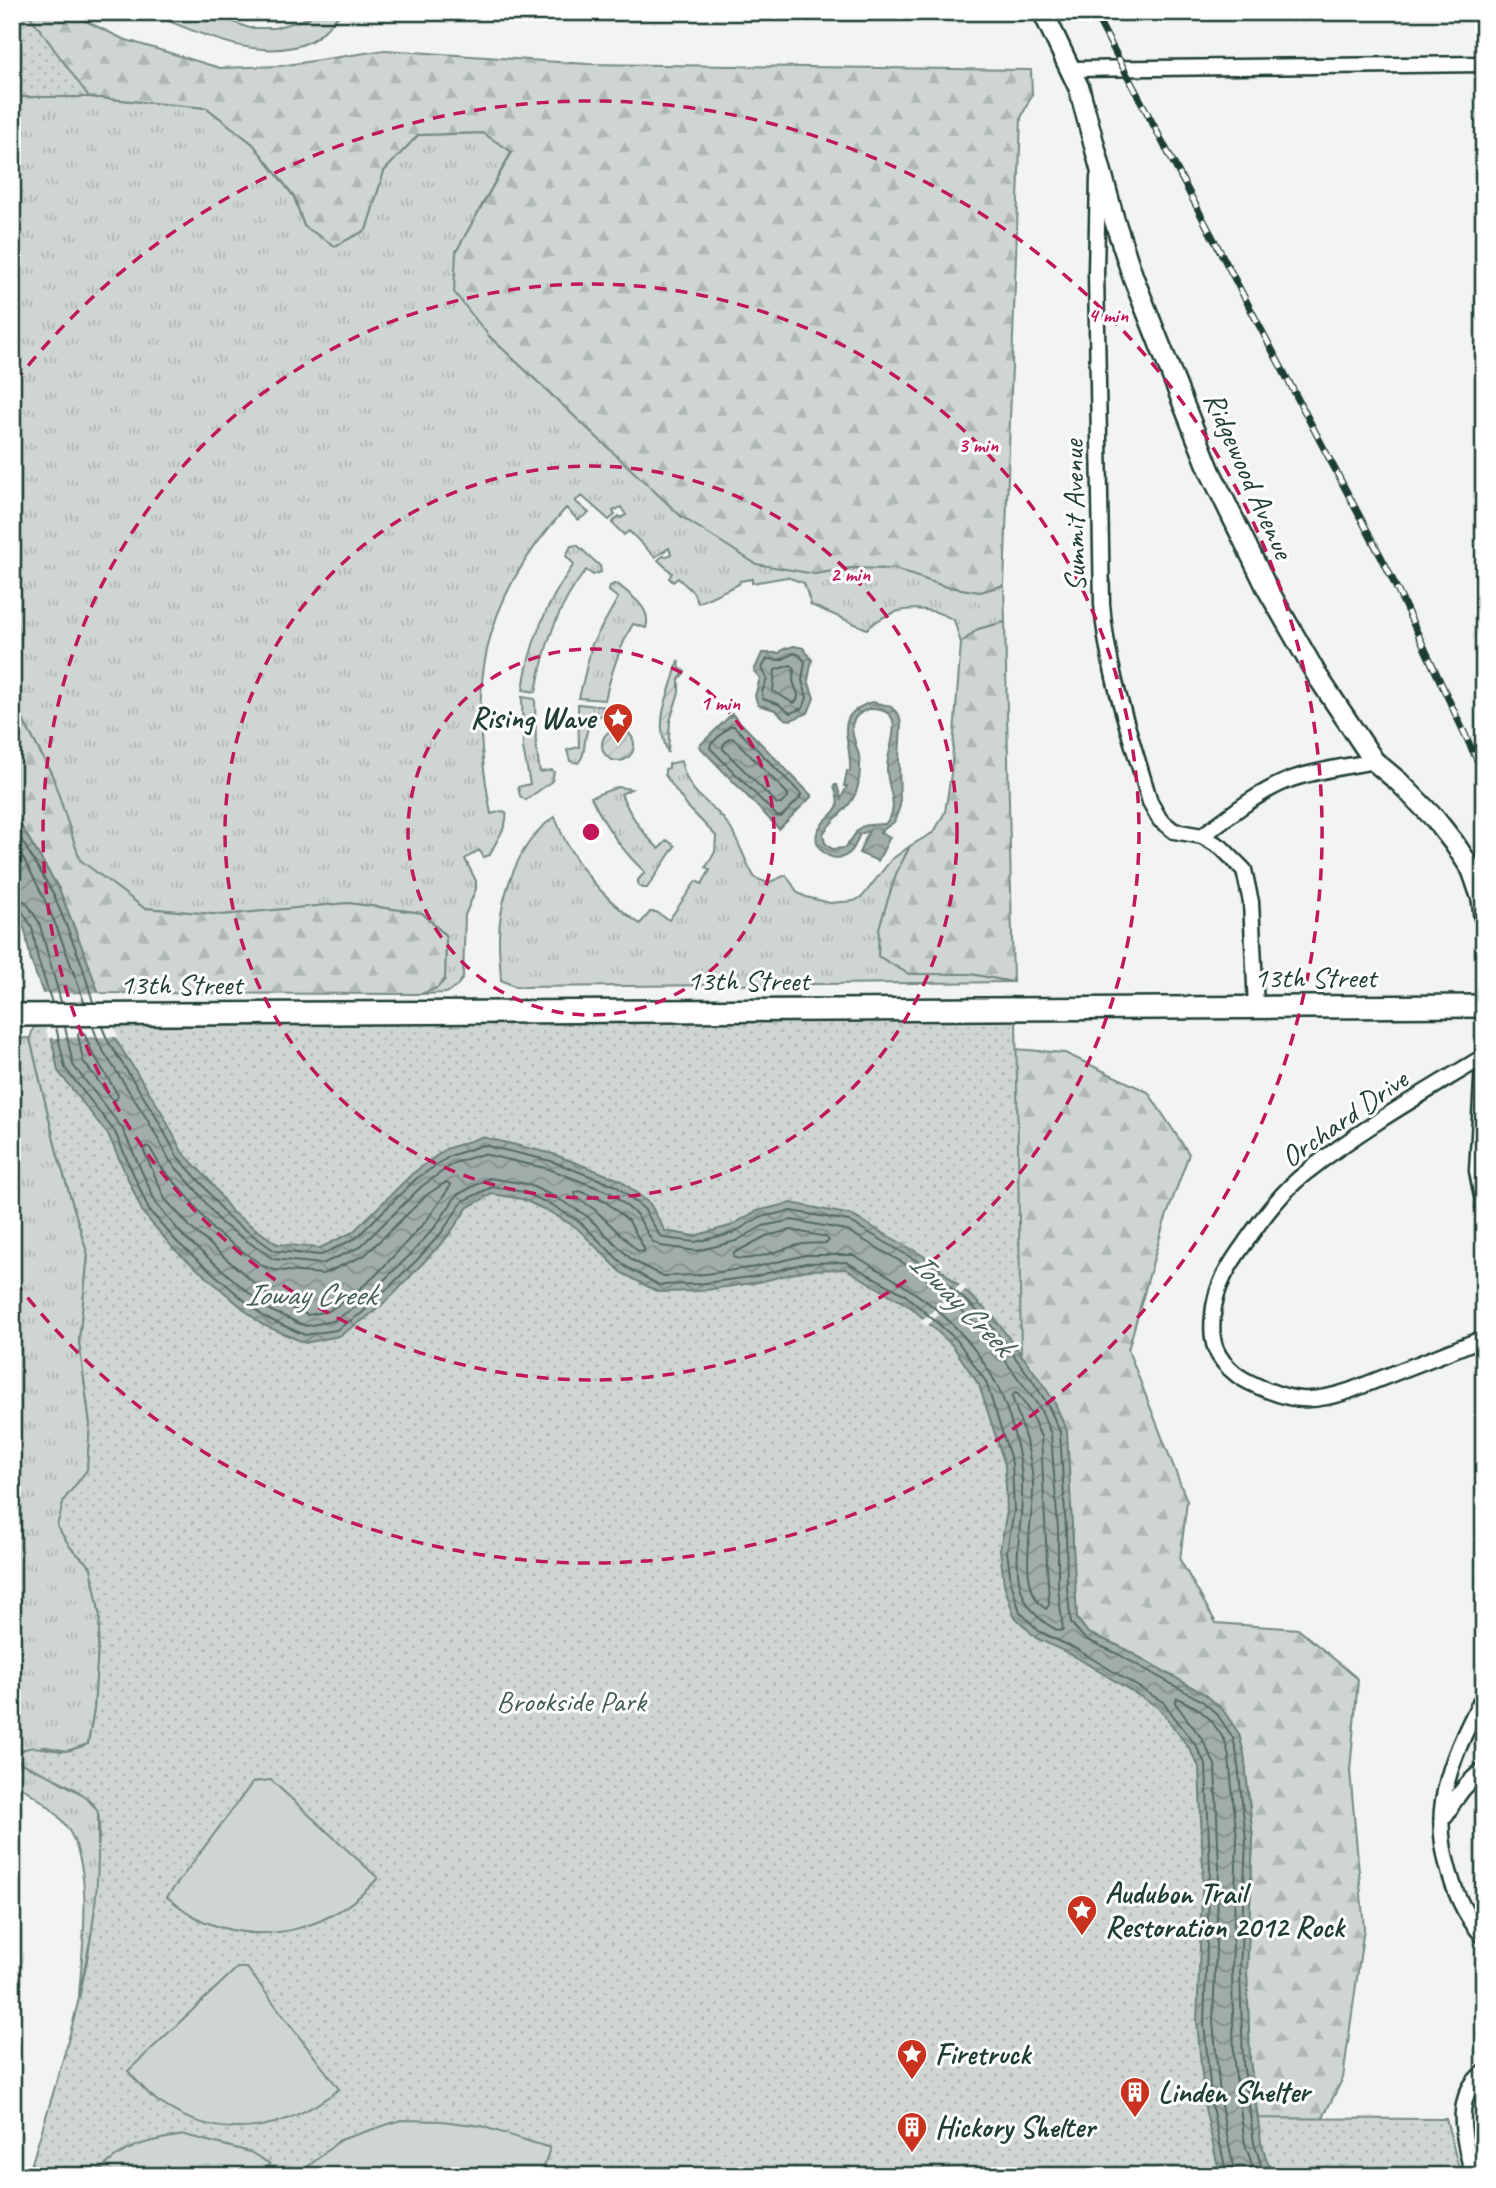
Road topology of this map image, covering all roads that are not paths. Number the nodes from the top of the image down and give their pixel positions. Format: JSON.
{"nodes":[{"id":1,"x":1043,"y":12,"type":"edge"},
{"id":2,"x":1484,"y":64,"type":"edge"},
{"id":3,"x":1072,"y":69,"type":"junction"},
{"id":4,"x":1098,"y":157,"type":"junction"},
{"id":5,"x":1374,"y":761,"type":"junction"},
{"id":6,"x":1202,"y":836,"type":"junction"},
{"id":7,"x":1484,"y":916,"type":"edge"},
{"id":8,"x":1484,"y":1006,"type":"edge"},
{"id":9,"x":1256,"y":1007,"type":"junction"},
{"id":10,"x":12,"y":1014,"type":"edge"},
{"id":11,"x":1483,"y":1051,"type":"edge"},
{"id":12,"x":1484,"y":1208,"type":"edge"},
{"id":13,"x":1484,"y":1338,"type":"edge"},
{"id":14,"x":1484,"y":1695,"type":"edge"},
{"id":15,"x":1484,"y":1769,"type":"edge"},
{"id":16,"x":1443,"y":1824,"type":"junction"},
{"id":17,"x":1484,"y":1937,"type":"edge"},
{"id":18,"x":1484,"y":2072,"type":"edge"},
{"id":19,"x":1473,"y":2176,"type":"edge"}],
"edges":[{"from":1,"to":3,"type":"street","name":"Ridgewood Avenue"},
{"from":2,"to":3,"type":"street"},
{"from":3,"to":4,"type":"street","name":"Ridgewood Avenue"},
{"from":4,"to":5,"type":"street","name":"Ridgewood Avenue"},
{"from":4,"to":6,"type":"street","name":"Summit Avenue"},
{"from":5,"to":6,"type":"street"},
{"from":5,"to":7,"type":"street","name":"Ridgewood Avenue"},
{"from":6,"to":9,"type":"street"},
{"from":8,"to":9,"type":"main road","name":"13th Street"},
{"from":9,"to":10,"type":"main road","name":"13th Street"},
{"from":11,"to":12,"type":"street"},
{"from":11,"to":13,"type":"street","name":"Orchard Drive"},
{"from":14,"to":16,"type":"street"},
{"from":15,"to":16,"type":"street"},
{"from":16,"to":17,"type":"street"},
{"from":18,"to":19,"type":"street"}]}
